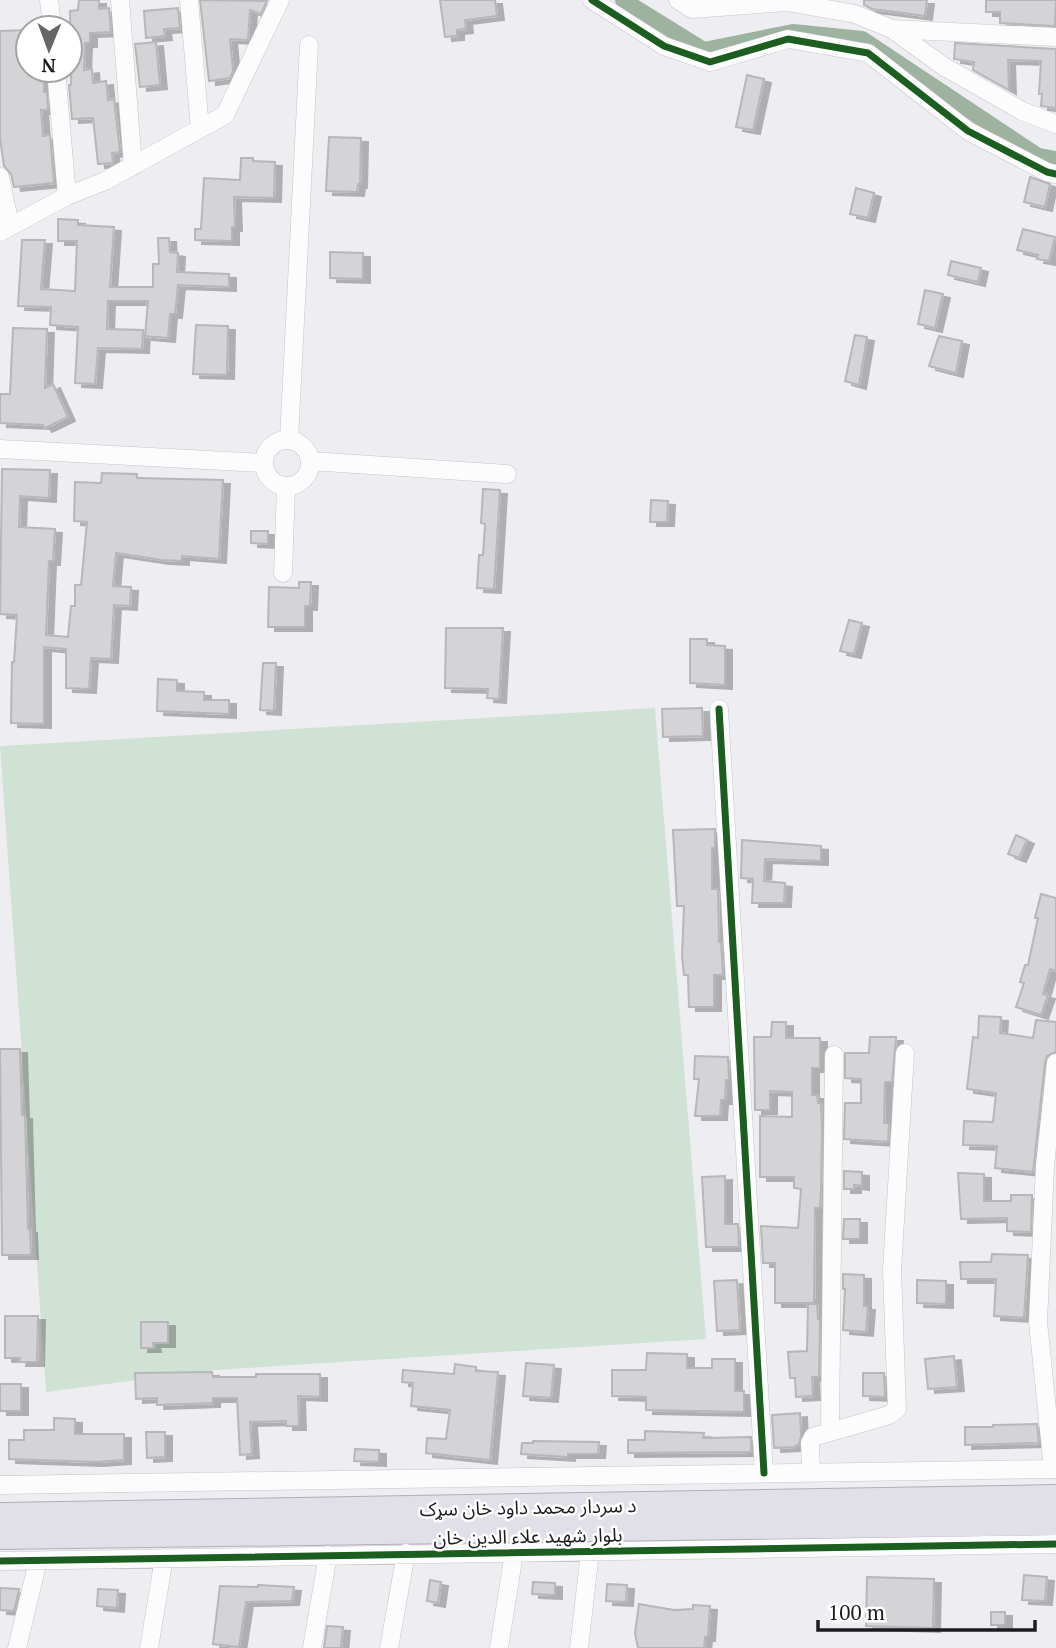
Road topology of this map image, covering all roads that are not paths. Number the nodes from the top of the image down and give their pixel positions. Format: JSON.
{"nodes":[{"id":1,"x":120,"y":0,"type":"edge"},
{"id":2,"x":190,"y":0,"type":"edge"},
{"id":3,"x":280,"y":0,"type":"edge"},
{"id":4,"x":592,"y":0,"type":"edge"},
{"id":5,"x":678,"y":0,"type":"edge"},
{"id":6,"x":892,"y":29,"type":"junction"},
{"id":7,"x":1056,"y":37,"type":"edge"},
{"id":8,"x":309,"y":45,"type":"dead end"},
{"id":9,"x":56,"y":84,"type":"edge"},
{"id":10,"x":1056,"y":124,"type":"edge"},
{"id":11,"x":200,"y":129,"type":"junction"},
{"id":12,"x":133,"y":166,"type":"junction"},
{"id":13,"x":1056,"y":174,"type":"edge"},
{"id":14,"x":0,"y":177,"type":"edge"},
{"id":15,"x":67,"y":196,"type":"junction"},
{"id":16,"x":5,"y":229,"type":"edge"},
{"id":17,"x":289,"y":440,"type":"junction"},
{"id":18,"x":0,"y":449,"type":"edge"},
{"id":19,"x":310,"y":461,"type":"junction"},
{"id":20,"x":263,"y":463,"type":"junction"},
{"id":21,"x":507,"y":474,"type":"dead end"},
{"id":22,"x":286,"y":486,"type":"junction"},
{"id":23,"x":283,"y":573,"type":"dead end"},
{"id":24,"x":719,"y":709,"type":"dead end"},
{"id":25,"x":905,"y":1053,"type":"dead end"},
{"id":26,"x":834,"y":1055,"type":"dead end"},
{"id":27,"x":1056,"y":1063,"type":"edge"},
{"id":28,"x":1049,"y":1214,"type":"edge"},
{"id":29,"x":830,"y":1431,"type":"junction"},
{"id":30,"x":1054,"y":1469,"type":"edge"},
{"id":31,"x":811,"y":1472,"type":"junction"},
{"id":32,"x":764,"y":1473,"type":"junction"},
{"id":33,"x":0,"y":1485,"type":"edge"},
{"id":34,"x":1056,"y":1498,"type":"edge"},
{"id":35,"x":768,"y":1514,"type":"junction"},
{"id":36,"x":0,"y":1516,"type":"edge"},
{"id":37,"x":1056,"y":1522,"type":"edge"},
{"id":38,"x":0,"y":1536,"type":"edge"},
{"id":39,"x":1056,"y":1544,"type":"edge"},
{"id":40,"x":590,"y":1552,"type":"junction"},
{"id":41,"x":406,"y":1553,"type":"junction"},
{"id":42,"x":514,"y":1553,"type":"junction"},
{"id":43,"x":328,"y":1555,"type":"junction"},
{"id":44,"x":164,"y":1558,"type":"junction"},
{"id":45,"x":0,"y":1561,"type":"edge"},
{"id":46,"x":38,"y":1561,"type":"junction"},
{"id":47,"x":17,"y":1648,"type":"edge"},
{"id":48,"x":149,"y":1648,"type":"edge"},
{"id":49,"x":312,"y":1648,"type":"edge"},
{"id":50,"x":389,"y":1648,"type":"edge"},
{"id":51,"x":499,"y":1648,"type":"edge"},
{"id":52,"x":579,"y":1648,"type":"edge"}],
"edges":[{"from":1,"to":12,"type":"street"},
{"from":2,"to":11,"type":"street"},
{"from":3,"to":11,"type":"street"},
{"from":4,"to":13,"type":"street"},
{"from":5,"to":6,"type":"street"},
{"from":6,"to":7,"type":"street"},
{"from":6,"to":10,"type":"street"},
{"from":8,"to":17,"type":"street"},
{"from":9,"to":15,"type":"street"},
{"from":11,"to":12,"type":"street"},
{"from":12,"to":15,"type":"street"},
{"from":14,"to":16,"type":"street"},
{"from":15,"to":16,"type":"street"},
{"from":17,"to":19,"type":"street"},
{"from":17,"to":20,"type":"street"},
{"from":18,"to":20,"type":"street"},
{"from":19,"to":21,"type":"street"},
{"from":19,"to":22,"type":"street"},
{"from":20,"to":22,"type":"street"},
{"from":22,"to":23,"type":"street"},
{"from":24,"to":32,"type":"street"},
{"from":25,"to":29,"type":"street"},
{"from":26,"to":29,"type":"street"},
{"from":27,"to":28,"type":"street"},
{"from":28,"to":30,"type":"street"},
{"from":29,"to":31,"type":"street"},
{"from":30,"to":31,"type":"street"},
{"from":31,"to":32,"type":"street"},
{"from":32,"to":33,"type":"street"},
{"from":34,"to":35,"type":"highway","name":"د سردار محمد داود خان سړک"},
{"from":35,"to":36,"type":"highway","name":"د سردار محمد داود خان سړک"},
{"from":35,"to":37,"type":"highway","name":"د سردار محمد داود خان سړک"},
{"from":35,"to":38,"type":"highway","name":"د سردار محمد داود خان سړک"},
{"from":39,"to":40,"type":"street","name":"بلوار شهید علاء الدین خان"},
{"from":40,"to":42,"type":"street","name":"بلوار شهید علاء الدین خان"},
{"from":40,"to":52,"type":"street"},
{"from":41,"to":42,"type":"street","name":"بلوار شهید علاء الدین خان"},
{"from":41,"to":43,"type":"street","name":"بلوار شهید علاء الدین خان"},
{"from":41,"to":50,"type":"street"},
{"from":42,"to":51,"type":"street"},
{"from":43,"to":44,"type":"street","name":"بلوار شهید علاء الدین خان"},
{"from":43,"to":49,"type":"street"},
{"from":44,"to":46,"type":"street","name":"بلوار شهید علاء الدین خان"},
{"from":44,"to":48,"type":"street"},
{"from":45,"to":46,"type":"street","name":"بلوار شهید علاء الدین خان"},
{"from":46,"to":47,"type":"street"}]}
